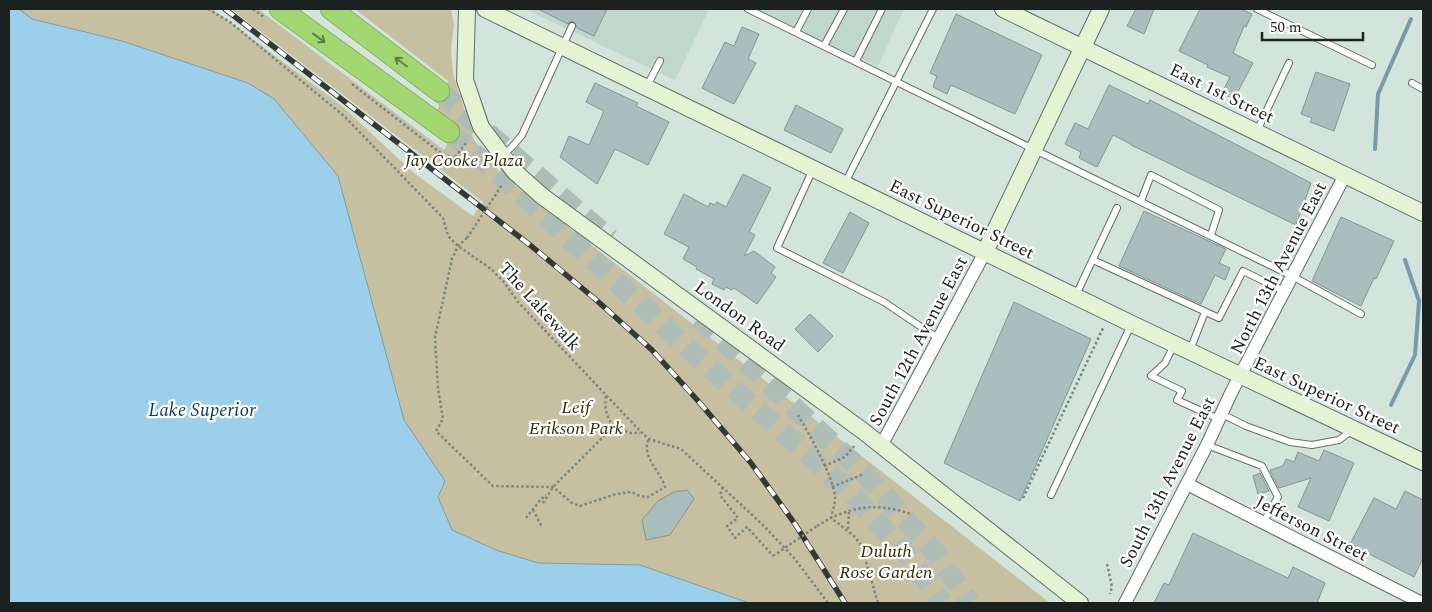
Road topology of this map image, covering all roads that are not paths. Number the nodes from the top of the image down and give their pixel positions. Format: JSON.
{"nodes":[{"id":1,"x":280,"y":9,"type":"edge"},
{"id":2,"x":331,"y":9,"type":"edge"},
{"id":3,"x":467,"y":9,"type":"edge"},
{"id":4,"x":485,"y":9,"type":"edge"},
{"id":5,"x":748,"y":9,"type":"edge"},
{"id":6,"x":808,"y":9,"type":"edge"},
{"id":7,"x":844,"y":9,"type":"edge"},
{"id":8,"x":882,"y":9,"type":"edge"},
{"id":9,"x":933,"y":9,"type":"edge"},
{"id":10,"x":1003,"y":9,"type":"edge"},
{"id":11,"x":1101,"y":9,"type":"edge"},
{"id":12,"x":1257,"y":9,"type":"edge"},
{"id":13,"x":572,"y":26,"type":"dead end"},
{"id":14,"x":796,"y":32,"type":"junction"},
{"id":15,"x":824,"y":46,"type":"junction"},
{"id":16,"x":563,"y":47,"type":"junction"},
{"id":17,"x":1083,"y":48,"type":"junction"},
{"id":18,"x":660,"y":60,"type":"dead end"},
{"id":19,"x":856,"y":61,"type":"junction"},
{"id":20,"x":1289,"y":63,"type":"dead end"},
{"id":21,"x":1372,"y":65,"type":"dead end"},
{"id":22,"x":896,"y":81,"type":"junction"},
{"id":23,"x":1412,"y":83,"type":"dead end"},
{"id":24,"x":646,"y":88,"type":"junction"},
{"id":25,"x":1423,"y":89,"type":"edge"},
{"id":26,"x":440,"y":91,"type":"tunnel mouth"},
{"id":27,"x":1256,"y":132,"type":"junction"},
{"id":28,"x":458,"y":137,"type":"tunnel mouth"},
{"id":29,"x":1035,"y":148,"type":"junction"},
{"id":30,"x":502,"y":155,"type":"junction"},
{"id":31,"x":813,"y":169,"type":"junction"},
{"id":32,"x":1345,"y":175,"type":"junction"},
{"id":33,"x":845,"y":184,"type":"junction"},
{"id":34,"x":1141,"y":201,"type":"junction"},
{"id":35,"x":1117,"y":208,"type":"dead end"},
{"id":36,"x":1423,"y":213,"type":"edge"},
{"id":37,"x":1210,"y":235,"type":"junction"},
{"id":38,"x":984,"y":252,"type":"junction"},
{"id":39,"x":1093,"y":260,"type":"junction"},
{"id":40,"x":1292,"y":276,"type":"junction"},
{"id":41,"x":1284,"y":291,"type":"junction"},
{"id":42,"x":1076,"y":296,"type":"junction"},
{"id":43,"x":1205,"y":312,"type":"junction"},
{"id":44,"x":1361,"y":314,"type":"dead end"},
{"id":45,"x":1132,"y":324,"type":"junction"},
{"id":46,"x":939,"y":339,"type":"junction"},
{"id":47,"x":1182,"y":348,"type":"junction"},
{"id":48,"x":1241,"y":376,"type":"junction"},
{"id":49,"x":1221,"y":417,"type":"junction"},
{"id":50,"x":1353,"y":429,"type":"junction"},
{"id":51,"x":1206,"y":445,"type":"junction"},
{"id":52,"x":882,"y":446,"type":"junction"},
{"id":53,"x":1423,"y":462,"type":"edge"},
{"id":54,"x":1187,"y":484,"type":"junction"},
{"id":55,"x":1051,"y":495,"type":"dead end"},
{"id":56,"x":1263,"y":523,"type":"junction"},
{"id":57,"x":1080,"y":603,"type":"edge"},
{"id":58,"x":1125,"y":603,"type":"edge"},
{"id":59,"x":1422,"y":603,"type":"edge"}],
"edges":[{"from":1,"to":28,"type":"highway","one_way":true},
{"from":26,"to":2,"type":"highway","one_way":true},
{"from":3,"to":30,"type":"street","name":"London Road"},
{"from":4,"to":16,"type":"street","name":"East Superior Street"},
{"from":5,"to":14,"type":"lane"},
{"from":6,"to":14,"type":"lane"},
{"from":7,"to":15,"type":"lane"},
{"from":8,"to":19,"type":"lane"},
{"from":9,"to":22,"type":"lane"},
{"from":10,"to":17,"type":"street","name":"East 1st Street"},
{"from":11,"to":17,"type":"street"},
{"from":12,"to":21,"type":"lane"},
{"from":13,"to":16,"type":"lane"},
{"from":14,"to":15,"type":"lane"},
{"from":15,"to":19,"type":"lane"},
{"from":16,"to":24,"type":"street","name":"East Superior Street"},
{"from":16,"to":30,"type":"lane"},
{"from":17,"to":27,"type":"street","name":"East 1st Street"},
{"from":17,"to":29,"type":"street"},
{"from":18,"to":24,"type":"lane"},
{"from":19,"to":22,"type":"lane"},
{"from":20,"to":27,"type":"lane"},
{"from":22,"to":29,"type":"lane"},
{"from":22,"to":33,"type":"lane"},
{"from":23,"to":25,"type":"lane"},
{"from":24,"to":31,"type":"street","name":"East Superior Street"},
{"from":27,"to":32,"type":"street","name":"East 1st Street"},
{"from":29,"to":34,"type":"lane"},
{"from":29,"to":38,"type":"street"},
{"from":30,"to":52,"type":"street","name":"London Road"},
{"from":31,"to":33,"type":"street","name":"East Superior Street"},
{"from":31,"to":46,"type":"lane"},
{"from":32,"to":36,"type":"street","name":"East 1st Street"},
{"from":32,"to":40,"type":"street","name":"North 13th Avenue East"},
{"from":33,"to":38,"type":"street","name":"East Superior Street"},
{"from":34,"to":37,"type":"lane"},
{"from":34,"to":37,"type":"lane"},
{"from":35,"to":39,"type":"lane"},
{"from":37,"to":40,"type":"lane"},
{"from":38,"to":42,"type":"street","name":"East Superior Street"},
{"from":38,"to":46,"type":"street","name":"South 12th Avenue East"},
{"from":39,"to":42,"type":"lane"},
{"from":39,"to":43,"type":"lane"},
{"from":40,"to":41,"type":"street","name":"North 13th Avenue East"},
{"from":40,"to":44,"type":"lane"},
{"from":41,"to":43,"type":"lane"},
{"from":41,"to":48,"type":"street","name":"North 13th Avenue East"},
{"from":42,"to":45,"type":"street","name":"East Superior Street"},
{"from":43,"to":47,"type":"lane"},
{"from":45,"to":47,"type":"street","name":"East Superior Street"},
{"from":45,"to":55,"type":"lane"},
{"from":46,"to":52,"type":"street","name":"South 12th Avenue East"},
{"from":47,"to":48,"type":"street","name":"East Superior Street"},
{"from":47,"to":49,"type":"lane"},
{"from":48,"to":49,"type":"street","name":"South 13th Avenue East"},
{"from":48,"to":50,"type":"street","name":"East Superior Street"},
{"from":49,"to":50,"type":"lane"},
{"from":49,"to":51,"type":"street","name":"South 13th Avenue East"},
{"from":50,"to":53,"type":"street","name":"East Superior Street"},
{"from":51,"to":54,"type":"street","name":"South 13th Avenue East"},
{"from":51,"to":56,"type":"lane"},
{"from":52,"to":57,"type":"street","name":"London Road"},
{"from":54,"to":56,"type":"street","name":"Jefferson Street"},
{"from":54,"to":58,"type":"street","name":"South 13th Avenue East"},
{"from":56,"to":59,"type":"street","name":"Jefferson Street"}]}
